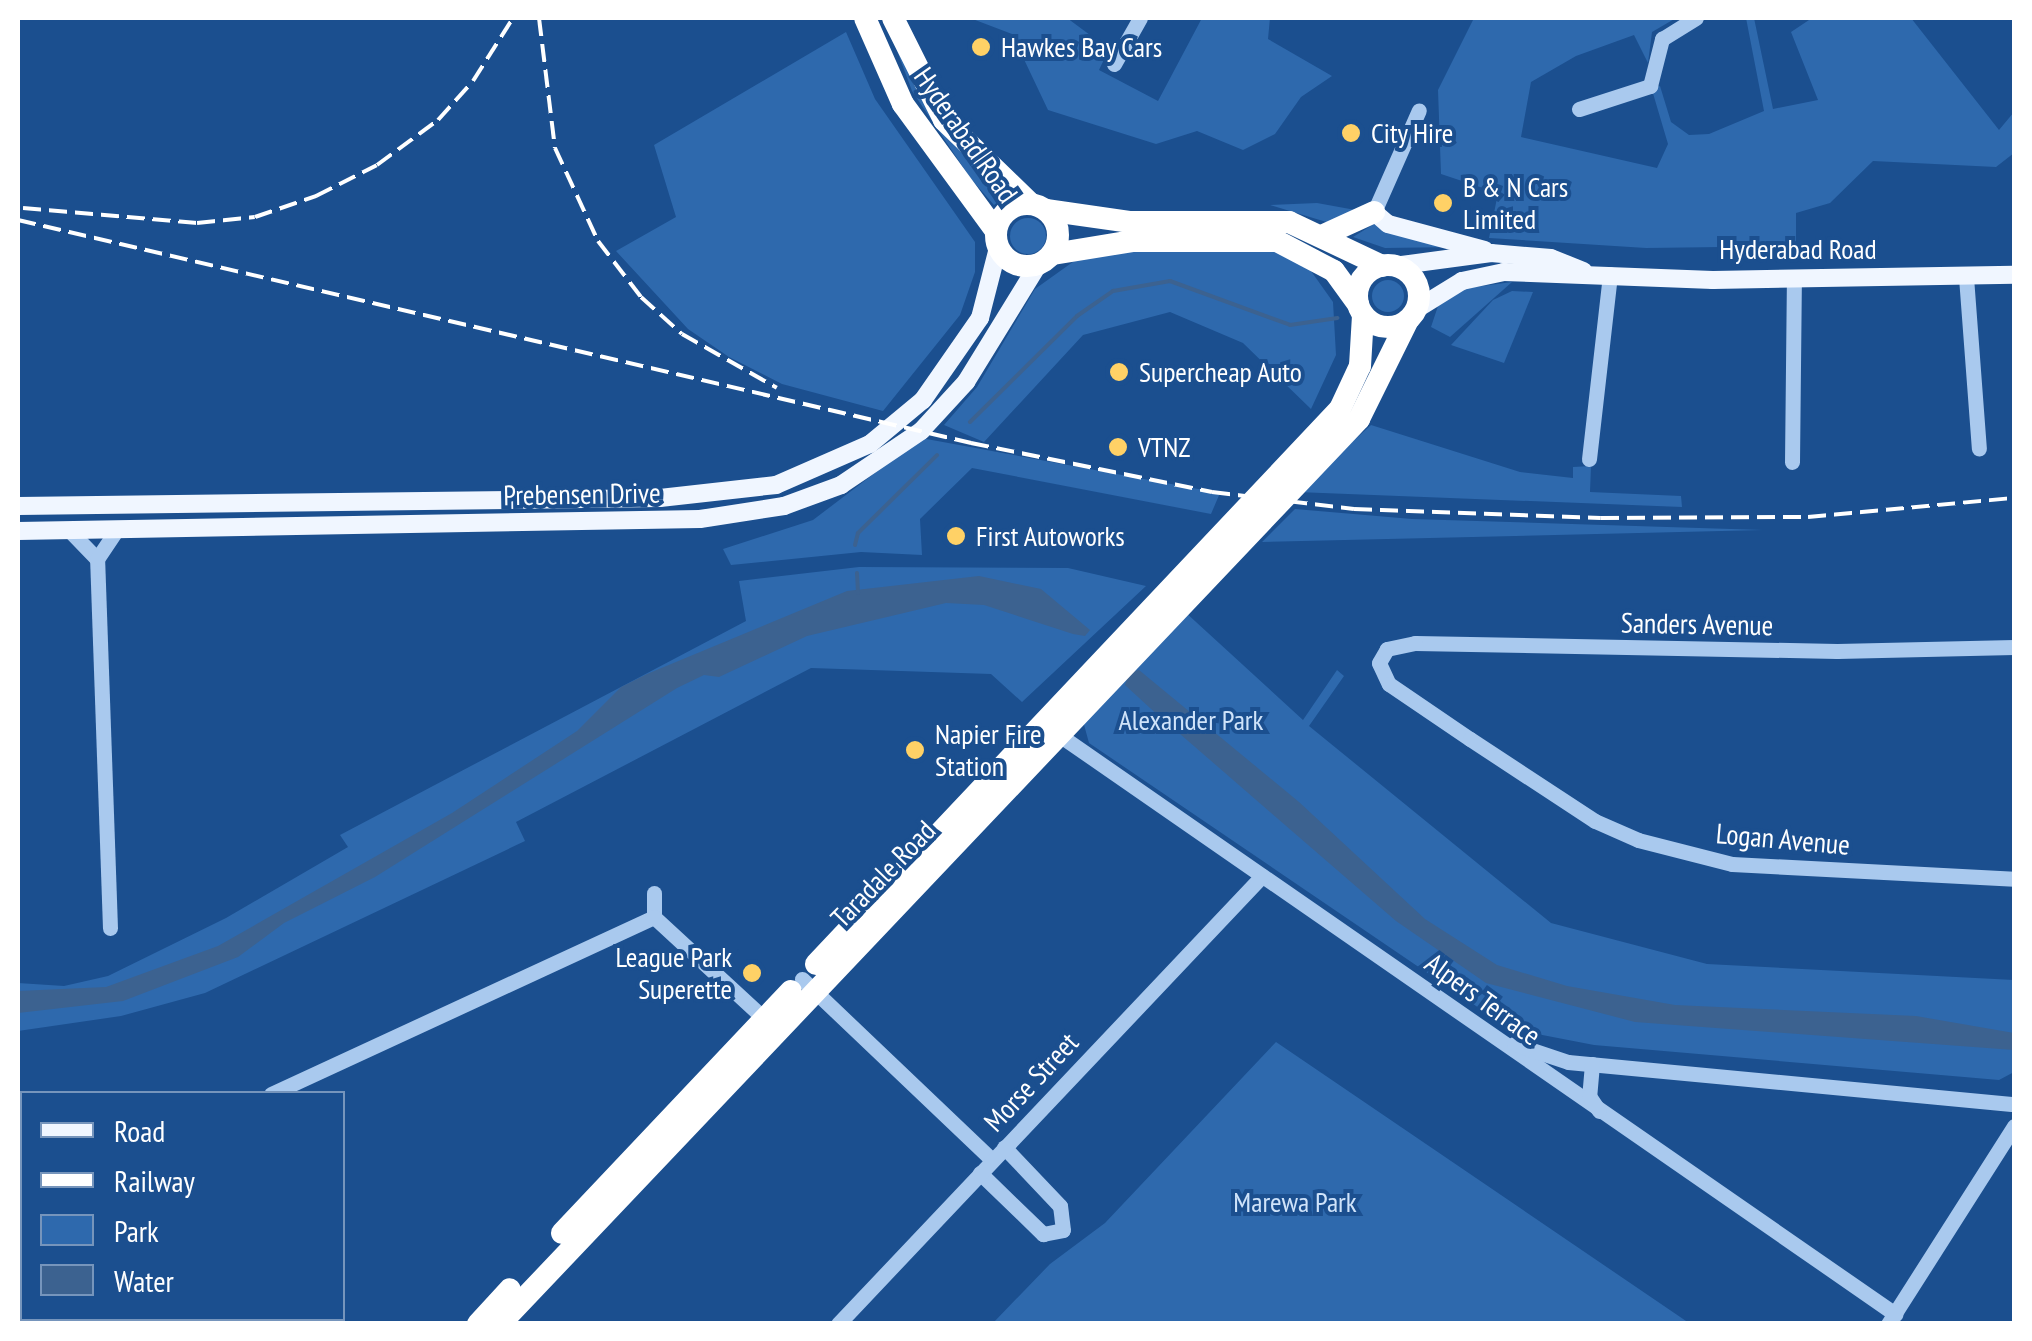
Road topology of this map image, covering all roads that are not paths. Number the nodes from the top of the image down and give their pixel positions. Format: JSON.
{"nodes":[{"id":1,"x":865,"y":18,"type":"edge"},
{"id":2,"x":1140,"y":18,"type":"edge"},
{"id":3,"x":1696,"y":18,"type":"edge"},
{"id":4,"x":896,"y":19,"type":"edge"},
{"id":5,"x":1114,"y":64,"type":"dead end"},
{"id":6,"x":1419,"y":110,"type":"dead end"},
{"id":7,"x":1578,"y":110,"type":"dead end"},
{"id":8,"x":1039,"y":207,"type":"junction"},
{"id":9,"x":1374,"y":212,"type":"junction"},
{"id":10,"x":1326,"y":234,"type":"junction"},
{"id":11,"x":997,"y":240,"type":"junction"},
{"id":12,"x":1491,"y":253,"type":"junction"},
{"id":13,"x":1046,"y":259,"type":"junction"},
{"id":14,"x":1388,"y":266,"type":"junction"},
{"id":15,"x":1583,"y":271,"type":"junction"},
{"id":16,"x":1610,"y":274,"type":"junction"},
{"id":17,"x":2014,"y":275,"type":"edge"},
{"id":18,"x":1966,"y":277,"type":"junction"},
{"id":19,"x":1794,"y":280,"type":"junction"},
{"id":20,"x":1361,"y":310,"type":"junction"},
{"id":21,"x":1412,"y":315,"type":"junction"},
{"id":22,"x":1979,"y":449,"type":"dead end"},
{"id":23,"x":1589,"y":458,"type":"dead end"},
{"id":24,"x":1792,"y":462,"type":"dead end"},
{"id":25,"x":18,"y":506,"type":"edge"},
{"id":26,"x":117,"y":529,"type":"junction"},
{"id":27,"x":69,"y":530,"type":"junction"},
{"id":28,"x":18,"y":531,"type":"edge"},
{"id":29,"x":96,"y":559,"type":"junction"},
{"id":30,"x":2014,"y":646,"type":"edge"},
{"id":31,"x":1382,"y":654,"type":"joint"},
{"id":32,"x":1050,"y":729,"type":"junction"},
{"id":33,"x":1262,"y":876,"type":"junction"},
{"id":34,"x":2014,"y":879,"type":"edge"},
{"id":35,"x":654,"y":893,"type":"dead end"},
{"id":36,"x":654,"y":917,"type":"junction"},
{"id":37,"x":110,"y":928,"type":"dead end"},
{"id":38,"x":807,"y":985,"type":"junction"},
{"id":39,"x":770,"y":1024,"type":"junction"},
{"id":40,"x":1502,"y":1038,"type":"junction"},
{"id":41,"x":1592,"y":1064,"type":"junction"},
{"id":42,"x":277,"y":1091,"type":"edge"},
{"id":43,"x":2014,"y":1104,"type":"edge"},
{"id":44,"x":1599,"y":1110,"type":"junction"},
{"id":45,"x":2014,"y":1126,"type":"edge"},
{"id":46,"x":998,"y":1153,"type":"junction"},
{"id":47,"x":980,"y":1173,"type":"junction"},
{"id":48,"x":1892,"y":1318,"type":"edge"},
{"id":49,"x":478,"y":1324,"type":"edge"},
{"id":50,"x":500,"y":1324,"type":"edge"},
{"id":51,"x":838,"y":1324,"type":"edge"}],
"edges":[{"from":1,"to":11,"type":"highway","name":"Hyderabad Road"},
{"from":2,"to":5,"type":"street"},
{"from":3,"to":7,"type":"street"},
{"from":4,"to":8,"type":"highway","name":"Hyderabad Road"},
{"from":6,"to":9,"type":"street"},
{"from":8,"to":10,"type":"highway","name":"Hyderabad Road"},
{"from":8,"to":11,"type":"highway"},
{"from":8,"to":13,"type":"highway"},
{"from":9,"to":10,"type":"highway"},
{"from":9,"to":12,"type":"main road"},
{"from":10,"to":14,"type":"highway","name":"Hyderabad Road"},
{"from":11,"to":13,"type":"highway"},
{"from":11,"to":25,"type":"main road","name":"Prebensen Drive"},
{"from":12,"to":14,"type":"main road","name":"Hyderabad Road"},
{"from":12,"to":15,"type":"main road","name":"Hyderabad Road"},
{"from":13,"to":20,"type":"highway"},
{"from":13,"to":26,"type":"main road","name":"Prebensen Drive"},
{"from":14,"to":20,"type":"highway"},
{"from":14,"to":21,"type":"highway"},
{"from":15,"to":16,"type":"main road","name":"Hyderabad Road"},
{"from":15,"to":21,"type":"main road","name":"Hyderabad Road"},
{"from":16,"to":19,"type":"main road","name":"Hyderabad Road"},
{"from":16,"to":23,"type":"street"},
{"from":17,"to":18,"type":"main road","name":"Hyderabad Road"},
{"from":18,"to":19,"type":"main road","name":"Hyderabad Road"},
{"from":18,"to":22,"type":"street"},
{"from":19,"to":24,"type":"street"},
{"from":20,"to":21,"type":"highway"},
{"from":20,"to":32,"type":"highway","name":"Taradale Road"},
{"from":21,"to":32,"type":"highway","name":"Taradale Road"},
{"from":26,"to":27,"type":"main road","name":"Prebensen Drive"},
{"from":26,"to":29,"type":"street"},
{"from":27,"to":28,"type":"main road","name":"Prebensen Drive"},
{"from":27,"to":29,"type":"street"},
{"from":29,"to":37,"type":"street"},
{"from":30,"to":31,"type":"street","name":"Sanders Avenue"},
{"from":31,"to":34,"type":"street","name":"Logan Avenue"},
{"from":32,"to":33,"type":"street","name":"Alpers Terrace"},
{"from":32,"to":38,"type":"highway","name":"Taradale Road"},
{"from":33,"to":40,"type":"street","name":"Alpers Terrace"},
{"from":33,"to":46,"type":"street","name":"Morse Street"},
{"from":35,"to":36,"type":"street"},
{"from":36,"to":39,"type":"street"},
{"from":36,"to":42,"type":"street"},
{"from":38,"to":39,"type":"highway","name":"Taradale Road"},
{"from":38,"to":46,"type":"street"},
{"from":39,"to":49,"type":"highway","name":"Taradale Road"},
{"from":39,"to":50,"type":"highway","name":"Taradale Road"},
{"from":40,"to":41,"type":"street"},
{"from":40,"to":44,"type":"street","name":"Alpers Terrace"},
{"from":41,"to":43,"type":"street"},
{"from":41,"to":44,"type":"street"},
{"from":44,"to":48,"type":"street","name":"Alpers Terrace"},
{"from":45,"to":48,"type":"street"},
{"from":46,"to":47,"type":"street","name":"Morse Street"},
{"from":46,"to":47,"type":"street"},
{"from":47,"to":51,"type":"street","name":"Morse Street"}]}
